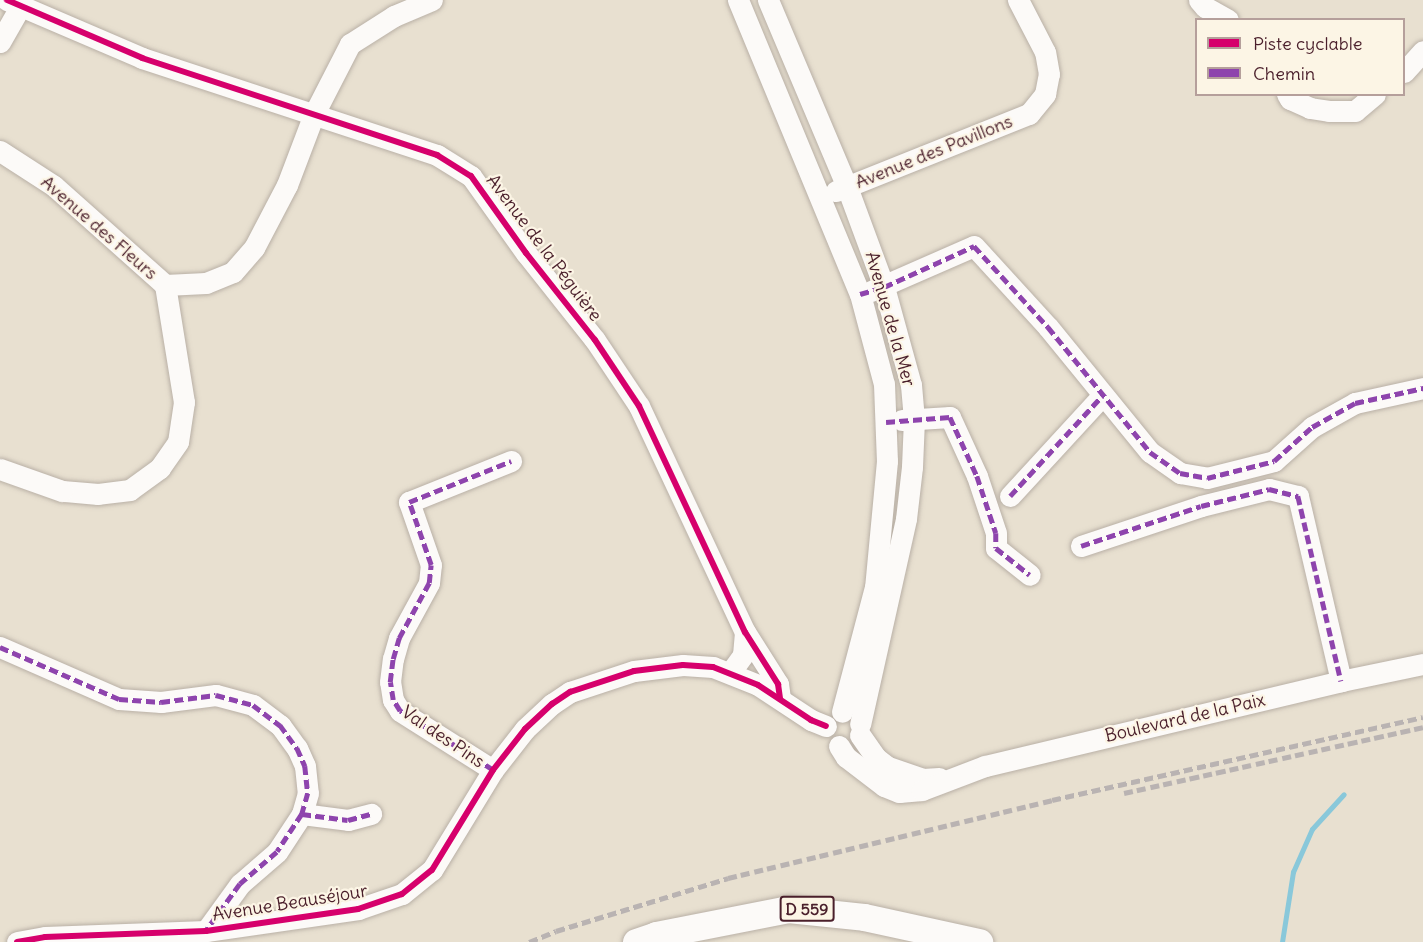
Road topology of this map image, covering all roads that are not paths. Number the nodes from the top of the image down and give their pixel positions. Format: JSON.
{"nodes":[{"id":1,"x":432,"y":0,"type":"edge"},
{"id":2,"x":738,"y":0,"type":"edge"},
{"id":3,"x":768,"y":0,"type":"edge"},
{"id":4,"x":1018,"y":0,"type":"edge"},
{"id":5,"x":1199,"y":0,"type":"edge"},
{"id":6,"x":13,"y":3,"type":"edge"},
{"id":7,"x":1224,"y":18,"type":"edge"},
{"id":8,"x":0,"y":42,"type":"edge"},
{"id":9,"x":1423,"y":51,"type":"edge"},
{"id":10,"x":1405,"y":71,"type":"edge"},
{"id":11,"x":1288,"y":96,"type":"edge"},
{"id":12,"x":1373,"y":96,"type":"edge"},
{"id":13,"x":314,"y":114,"type":"junction"},
{"id":14,"x":0,"y":151,"type":"edge"},
{"id":15,"x":847,"y":187,"type":"junction"},
{"id":16,"x":821,"y":196,"type":"junction"},
{"id":17,"x":165,"y":285,"type":"junction"},
{"id":18,"x":884,"y":287,"type":"junction"},
{"id":19,"x":860,"y":294,"type":"junction"},
{"id":20,"x":1423,"y":388,"type":"edge"},
{"id":21,"x":1102,"y":396,"type":"junction"},
{"id":22,"x":914,"y":419,"type":"junction"},
{"id":23,"x":886,"y":422,"type":"junction"},
{"id":24,"x":511,"y":461,"type":"dead end"},
{"id":25,"x":0,"y":470,"type":"edge"},
{"id":26,"x":1010,"y":496,"type":"dead end"},
{"id":27,"x":1082,"y":546,"type":"dead end"},
{"id":28,"x":1030,"y":575,"type":"dead end"},
{"id":29,"x":746,"y":632,"type":"junction"},
{"id":30,"x":0,"y":647,"type":"edge"},
{"id":31,"x":1423,"y":664,"type":"edge"},
{"id":32,"x":730,"y":673,"type":"junction"},
{"id":33,"x":1341,"y":681,"type":"junction"},
{"id":34,"x":780,"y":699,"type":"junction"},
{"id":35,"x":854,"y":724,"type":"junction"},
{"id":36,"x":826,"y":726,"type":"junction"},
{"id":37,"x":839,"y":746,"type":"junction"},
{"id":38,"x":493,"y":770,"type":"junction"},
{"id":39,"x":949,"y":778,"type":"junction"},
{"id":40,"x":302,"y":814,"type":"junction"},
{"id":41,"x":371,"y":814,"type":"dead end"},
{"id":42,"x":206,"y":932,"type":"junction"},
{"id":43,"x":17,"y":942,"type":"edge"},
{"id":44,"x":636,"y":942,"type":"edge"},
{"id":45,"x":979,"y":942,"type":"edge"}],
"edges":[{"from":1,"to":13,"type":"street"},
{"from":2,"to":16,"type":"street","name":"Avenue de la Mer"},
{"from":3,"to":15,"type":"street","name":"Avenue de la Mer"},
{"from":4,"to":15,"type":"street","name":"Avenue des Pavillons"},
{"from":5,"to":7,"type":"street"},
{"from":6,"to":8,"type":"street"},
{"from":6,"to":13,"type":"street","name":"Avenue de la Péguière"},
{"from":9,"to":10,"type":"street"},
{"from":11,"to":12,"type":"street"},
{"from":13,"to":17,"type":"street"},
{"from":13,"to":29,"type":"street","name":"Avenue de la Péguière"},
{"from":14,"to":17,"type":"street","name":"Avenue des Fleurs"},
{"from":15,"to":16,"type":"street","name":"Avenue des Pavillons"},
{"from":15,"to":18,"type":"street","name":"Avenue de la Mer"},
{"from":16,"to":19,"type":"street","name":"Avenue de la Mer"},
{"from":17,"to":25,"type":"street","name":"Avenue des Fleurs"},
{"from":18,"to":19,"type":"street"},
{"from":18,"to":21,"type":"street"},
{"from":18,"to":22,"type":"street","name":"Avenue de la Mer"},
{"from":19,"to":23,"type":"street","name":"Avenue de la Mer"},
{"from":20,"to":21,"type":"street"},
{"from":21,"to":26,"type":"street"},
{"from":22,"to":23,"type":"street"},
{"from":22,"to":28,"type":"street"},
{"from":22,"to":35,"type":"street","name":"Avenue de la Mer"},
{"from":23,"to":35,"type":"street","name":"Avenue de la Mer"},
{"from":24,"to":38,"type":"street","name":"Val des Pins"},
{"from":27,"to":33,"type":"street"},
{"from":29,"to":32,"type":"street"},
{"from":29,"to":34,"type":"street","name":"Avenue de la Péguière"},
{"from":30,"to":40,"type":"street"},
{"from":31,"to":33,"type":"street","name":"Boulevard de la Paix"},
{"from":32,"to":34,"type":"street","name":"Avenue Beauséjour"},
{"from":32,"to":38,"type":"street","name":"Avenue Beauséjour"},
{"from":33,"to":39,"type":"street","name":"Boulevard de la Paix"},
{"from":34,"to":36,"type":"street"},
{"from":35,"to":36,"type":"street"},
{"from":35,"to":37,"type":"street"},
{"from":35,"to":39,"type":"street","name":"Boulevard de la Paix"},
{"from":36,"to":37,"type":"street","name":"Boulevard de la Paix"},
{"from":37,"to":39,"type":"street","name":"Boulevard de la Paix"},
{"from":38,"to":42,"type":"street","name":"Avenue Beauséjour"},
{"from":40,"to":41,"type":"street"},
{"from":40,"to":42,"type":"street"},
{"from":42,"to":43,"type":"street","name":"Avenue Beauséjour"},
{"from":44,"to":45,"type":"main road","number":"D 559"}]}
